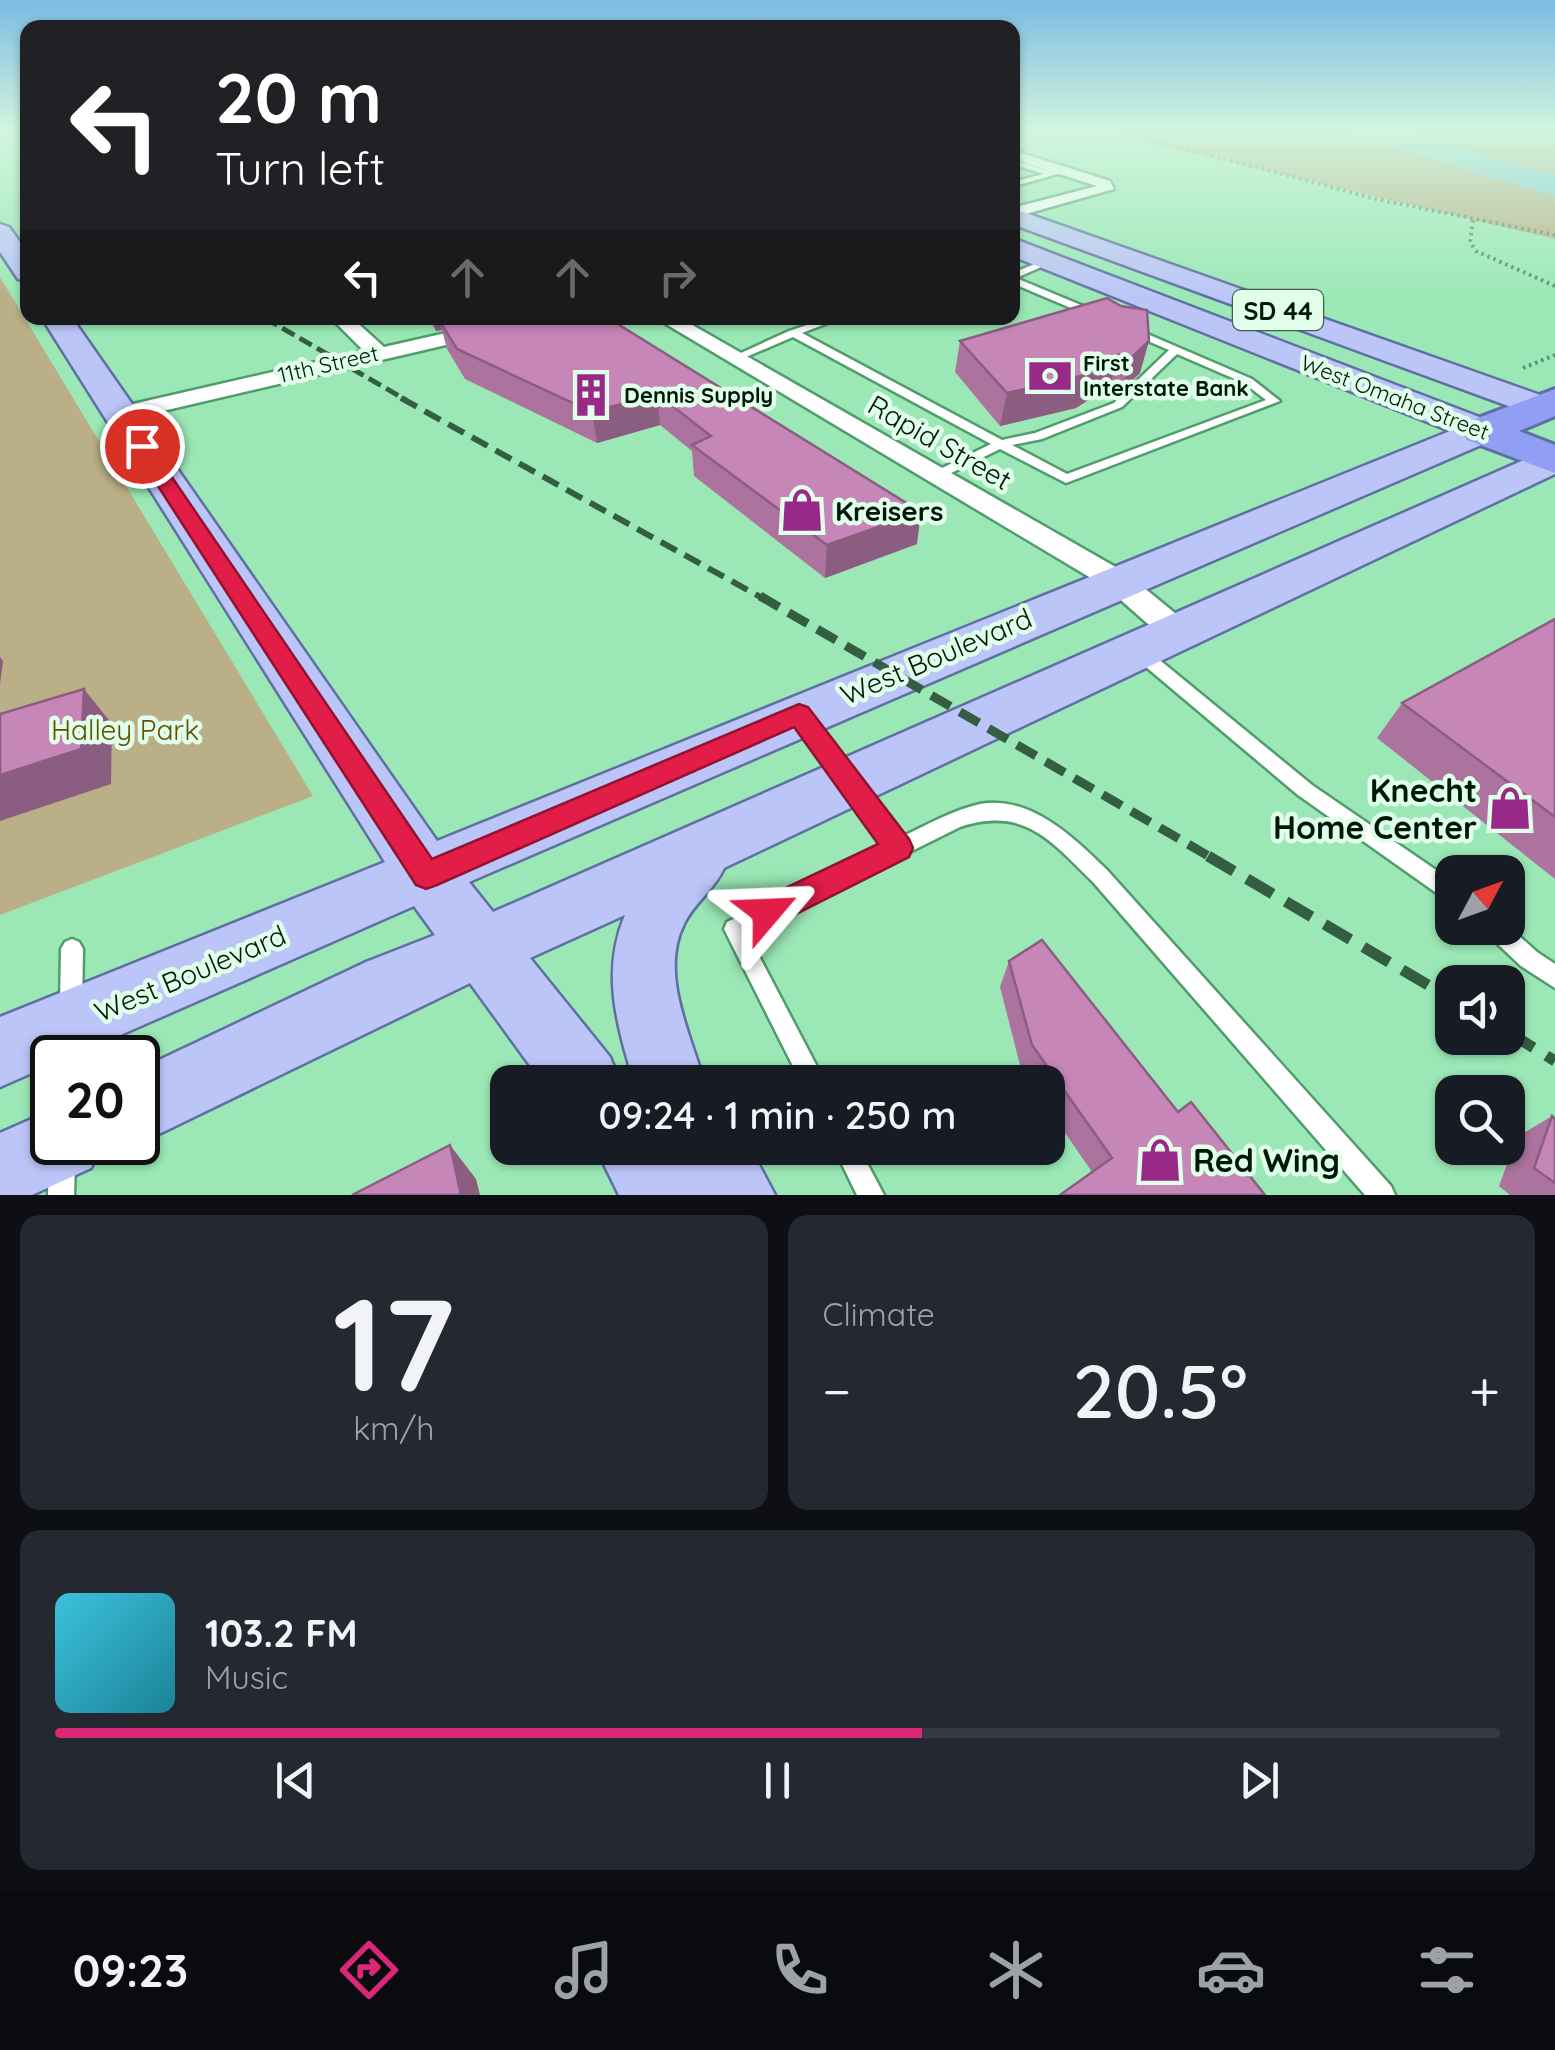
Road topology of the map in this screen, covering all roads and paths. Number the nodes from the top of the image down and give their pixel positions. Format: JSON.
{"nodes":[{"id":1,"x":1105,"y":186,"type":"edge"},
{"id":2,"x":1330,"y":186,"type":"edge"},
{"id":3,"x":1020,"y":212,"type":"edge"},
{"id":4,"x":1020,"y":217,"type":"edge"},
{"id":5,"x":1473,"y":220,"type":"junction"},
{"id":6,"x":0,"y":232,"type":"edge"},
{"id":7,"x":1555,"y":235,"type":"edge"},
{"id":8,"x":1020,"y":249,"type":"edge"},
{"id":9,"x":20,"y":261,"type":"edge"},
{"id":10,"x":1050,"y":261,"type":"junction"},
{"id":11,"x":1020,"y":274,"type":"edge"},
{"id":12,"x":1020,"y":281,"type":"edge"},
{"id":13,"x":1555,"y":286,"type":"edge"},
{"id":14,"x":1104,"y":318,"type":"edge"},
{"id":15,"x":62,"y":325,"type":"edge"},
{"id":16,"x":349,"y":325,"type":"edge"},
{"id":17,"x":503,"y":325,"type":"edge"},
{"id":18,"x":678,"y":325,"type":"edge"},
{"id":19,"x":817,"y":325,"type":"edge"},
{"id":20,"x":1122,"y":326,"type":"edge"},
{"id":21,"x":793,"y":334,"type":"junction"},
{"id":22,"x":1176,"y":350,"type":"junction"},
{"id":23,"x":378,"y":352,"type":"junction"},
{"id":24,"x":1555,"y":355,"type":"edge"},
{"id":25,"x":735,"y":358,"type":"junction"},
{"id":26,"x":1506,"y":370,"type":"dead end"},
{"id":27,"x":1551,"y":406,"type":"edge"},
{"id":28,"x":120,"y":414,"type":"junction"},
{"id":29,"x":1482,"y":431,"type":"junction"},
{"id":30,"x":1000,"y":444,"type":"junction"},
{"id":31,"x":1555,"y":460,"type":"edge"},
{"id":32,"x":939,"y":476,"type":"junction"},
{"id":33,"x":1116,"y":580,"type":"junction"},
{"id":34,"x":1156,"y":640,"type":"junction"},
{"id":35,"x":799,"y":714,"type":"junction"},
{"id":36,"x":850,"y":782,"type":"junction"},
{"id":37,"x":712,"y":845,"type":"junction"},
{"id":38,"x":898,"y":848,"type":"junction"},
{"id":39,"x":426,"y":876,"type":"junction"},
{"id":40,"x":1435,"y":880,"type":"edge"},
{"id":41,"x":1513,"y":945,"type":"edge"},
{"id":42,"x":480,"y":946,"type":"junction"},
{"id":43,"x":72,"y":949,"type":"dead end"},
{"id":44,"x":1555,"y":977,"type":"edge"},
{"id":45,"x":71,"y":1023,"type":"junction"},
{"id":46,"x":0,"y":1052,"type":"edge"},
{"id":47,"x":572,"y":1065,"type":"edge"},
{"id":48,"x":664,"y":1065,"type":"edge"},
{"id":49,"x":804,"y":1065,"type":"edge"},
{"id":50,"x":160,"y":1096,"type":"edge"},
{"id":51,"x":30,"y":1158,"type":"edge"},
{"id":52,"x":62,"y":1165,"type":"edge"},
{"id":53,"x":643,"y":1165,"type":"edge"},
{"id":54,"x":718,"y":1165,"type":"edge"},
{"id":55,"x":855,"y":1165,"type":"edge"},
{"id":56,"x":0,"y":1171,"type":"edge"},
{"id":57,"x":60,"y":1195,"type":"edge"},
{"id":58,"x":662,"y":1195,"type":"edge"},
{"id":59,"x":736,"y":1195,"type":"edge"},
{"id":60,"x":871,"y":1195,"type":"edge"},
{"id":61,"x":1382,"y":1195,"type":"edge"}],
"edges":[{"from":1,"to":3,"type":"street"},
{"from":2,"to":5,"type":"path"},
{"from":4,"to":27,"type":"main road","name":"West Omaha Street","number":"SD 44"},
{"from":5,"to":7,"type":"path"},
{"from":5,"to":13,"type":"path"},
{"from":6,"to":9,"type":"main road"},
{"from":8,"to":10,"type":"main road","name":"West Omaha Street","number":"SD 44"},
{"from":10,"to":11,"type":"lane"},
{"from":10,"to":29,"type":"main road","name":"West Omaha Street","number":"SD 44"},
{"from":12,"to":14,"type":"lane"},
{"from":15,"to":28,"type":"main road"},
{"from":16,"to":23,"type":"street"},
{"from":17,"to":23,"type":"street","name":"11th Street"},
{"from":18,"to":25,"type":"street","name":"Rapid Street"},
{"from":19,"to":21,"type":"lane"},
{"from":20,"to":22,"type":"lane"},
{"from":21,"to":25,"type":"lane"},
{"from":21,"to":30,"type":"lane"},
{"from":22,"to":30,"type":"lane"},
{"from":22,"to":30,"type":"lane"},
{"from":23,"to":28,"type":"street","name":"11th Street"},
{"from":24,"to":26,"type":"path"},
{"from":25,"to":32,"type":"street","name":"Rapid Street"},
{"from":27,"to":29,"type":"highway","name":"West Boulevard"},
{"from":28,"to":39,"type":"main road"},
{"from":29,"to":31,"type":"highway","name":"West Omaha Street","number":"SD 44"},
{"from":29,"to":33,"type":"main road","name":"West Boulevard"},
{"from":30,"to":32,"type":"lane"},
{"from":31,"to":34,"type":"main road"},
{"from":32,"to":33,"type":"street","name":"Rapid Street"},
{"from":33,"to":34,"type":"street","name":"Rapid Street"},
{"from":33,"to":35,"type":"main road","name":"West Boulevard"},
{"from":34,"to":36,"type":"main road"},
{"from":34,"to":40,"type":"lane"},
{"from":35,"to":36,"type":"lane"},
{"from":35,"to":39,"type":"main road","name":"West Boulevard"},
{"from":36,"to":37,"type":"main road"},
{"from":36,"to":38,"type":"lane"},
{"from":37,"to":42,"type":"main road"},
{"from":37,"to":48,"type":"main road"},
{"from":38,"to":49,"type":"lane"},
{"from":38,"to":61,"type":"lane"},
{"from":39,"to":42,"type":"main road"},
{"from":39,"to":45,"type":"main road","name":"West Boulevard"},
{"from":41,"to":44,"type":"lane"},
{"from":42,"to":47,"type":"main road"},
{"from":42,"to":50,"type":"main road"},
{"from":43,"to":45,"type":"lane"},
{"from":45,"to":46,"type":"main road","name":"West Boulevard"},
{"from":51,"to":56,"type":"main road"},
{"from":52,"to":57,"type":"lane"},
{"from":53,"to":58,"type":"main road"},
{"from":54,"to":59,"type":"main road"},
{"from":55,"to":60,"type":"lane"}]}
